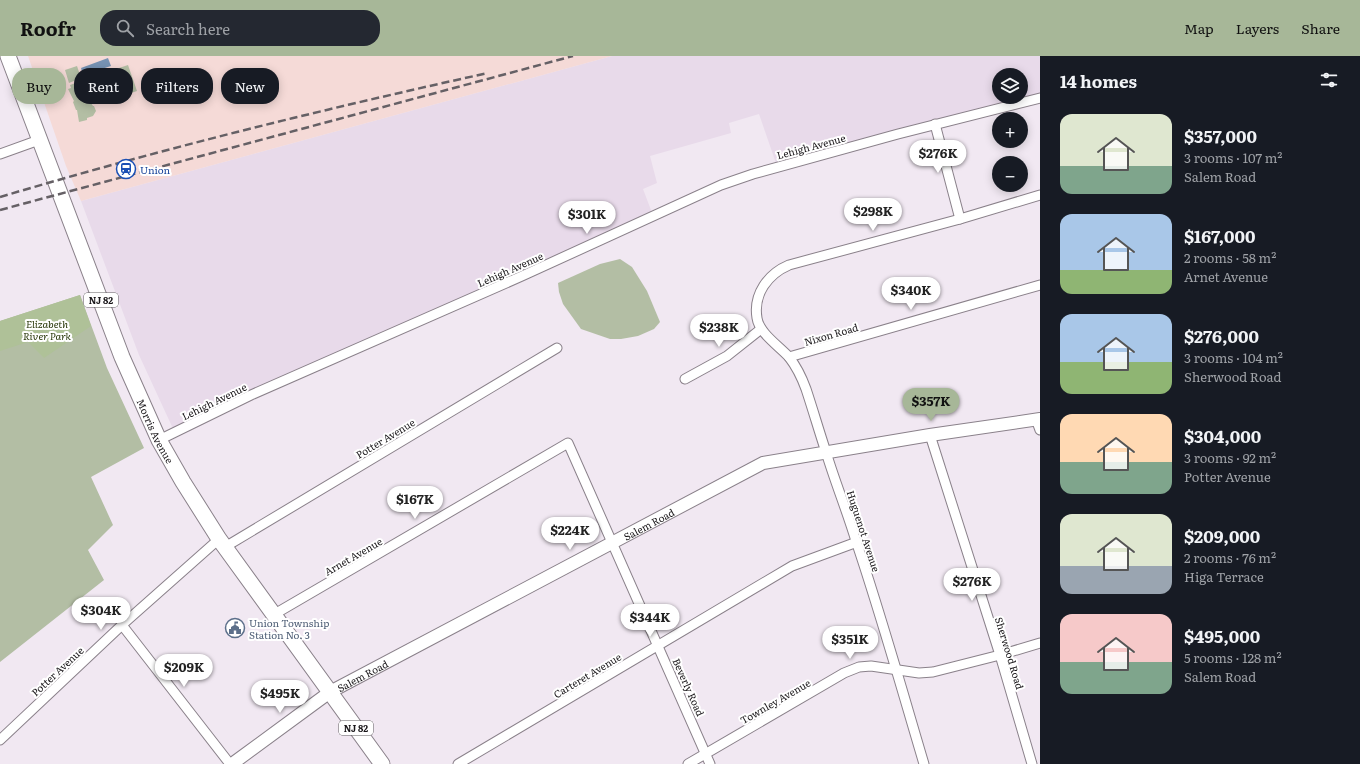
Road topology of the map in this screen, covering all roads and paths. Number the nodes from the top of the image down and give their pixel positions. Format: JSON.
{"nodes":[{"id":1,"x":8,"y":56,"type":"edge"},
{"id":2,"x":1040,"y":98,"type":"edge"},
{"id":3,"x":935,"y":124,"type":"junction"},
{"id":4,"x":39,"y":140,"type":"junction"},
{"id":5,"x":0,"y":154,"type":"edge"},
{"id":6,"x":1040,"y":195,"type":"edge"},
{"id":7,"x":960,"y":220,"type":"junction"},
{"id":8,"x":1040,"y":285,"type":"edge"},
{"id":9,"x":761,"y":329,"type":"junction"},
{"id":10,"x":557,"y":348,"type":"dead end"},
{"id":11,"x":789,"y":357,"type":"junction"},
{"id":12,"x":685,"y":379,"type":"dead end"},
{"id":13,"x":1039,"y":423,"type":"edge"},
{"id":14,"x":930,"y":435,"type":"junction"},
{"id":15,"x":159,"y":440,"type":"junction"},
{"id":16,"x":568,"y":443,"type":"joint"},
{"id":17,"x":826,"y":452,"type":"junction"},
{"id":18,"x":612,"y":542,"type":"junction"},
{"id":19,"x":857,"y":542,"type":"junction"},
{"id":20,"x":222,"y":543,"type":"junction"},
{"id":21,"x":273,"y":615,"type":"junction"},
{"id":22,"x":122,"y":625,"type":"junction"},
{"id":23,"x":1040,"y":643,"type":"edge"},
{"id":24,"x":659,"y":645,"type":"junction"},
{"id":25,"x":1000,"y":655,"type":"junction"},
{"id":26,"x":895,"y":669,"type":"junction"},
{"id":27,"x":330,"y":692,"type":"junction"},
{"id":28,"x":0,"y":740,"type":"edge"},
{"id":29,"x":706,"y":754,"type":"junction"},
{"id":30,"x":231,"y":764,"type":"edge"},
{"id":31,"x":382,"y":764,"type":"edge"},
{"id":32,"x":458,"y":764,"type":"edge"},
{"id":33,"x":688,"y":764,"type":"edge"},
{"id":34,"x":710,"y":764,"type":"edge"},
{"id":35,"x":924,"y":764,"type":"edge"},
{"id":36,"x":1032,"y":764,"type":"edge"}],
"edges":[{"from":1,"to":4,"type":"main road","name":"Morris Avenue","number":"NJ 82"},
{"from":2,"to":3,"type":"street","name":"Lehigh Avenue"},
{"from":3,"to":7,"type":"street"},
{"from":3,"to":15,"type":"street","name":"Lehigh Avenue"},
{"from":4,"to":5,"type":"street"},
{"from":4,"to":15,"type":"main road","name":"Morris Avenue","number":"NJ 82"},
{"from":6,"to":7,"type":"street"},
{"from":7,"to":9,"type":"street","name":"Huguenot Avenue"},
{"from":8,"to":11,"type":"street","name":"Nixon Road"},
{"from":9,"to":11,"type":"street","name":"Huguenot Avenue"},
{"from":9,"to":12,"type":"street"},
{"from":10,"to":20,"type":"street","name":"Potter Avenue"},
{"from":11,"to":17,"type":"street","name":"Huguenot Avenue"},
{"from":13,"to":14,"type":"street","name":"Salem Road"},
{"from":14,"to":17,"type":"street","name":"Salem Road"},
{"from":14,"to":25,"type":"street","name":"Sherwood Road"},
{"from":15,"to":20,"type":"main road","name":"Morris Avenue","number":"NJ 82"},
{"from":16,"to":18,"type":"street","name":"Beverly Road"},
{"from":16,"to":21,"type":"street","name":"Arnet Avenue"},
{"from":17,"to":18,"type":"street","name":"Salem Road"},
{"from":17,"to":19,"type":"street","name":"Huguenot Avenue"},
{"from":18,"to":24,"type":"street","name":"Beverly Road"},
{"from":18,"to":27,"type":"street","name":"Salem Road"},
{"from":19,"to":24,"type":"street","name":"Carteret Avenue"},
{"from":19,"to":26,"type":"street","name":"Huguenot Avenue"},
{"from":20,"to":21,"type":"main road","name":"Morris Avenue","number":"NJ 82"},
{"from":20,"to":22,"type":"street","name":"Potter Avenue"},
{"from":21,"to":27,"type":"main road","name":"Morris Avenue","number":"NJ 82"},
{"from":22,"to":28,"type":"street","name":"Potter Avenue"},
{"from":22,"to":30,"type":"street"},
{"from":23,"to":25,"type":"street","name":"Townley Avenue"},
{"from":24,"to":29,"type":"street","name":"Beverly Road"},
{"from":24,"to":32,"type":"street","name":"Carteret Avenue"},
{"from":25,"to":26,"type":"street","name":"Townley Avenue"},
{"from":25,"to":36,"type":"street","name":"Sherwood Road"},
{"from":26,"to":29,"type":"street","name":"Townley Avenue"},
{"from":26,"to":35,"type":"street","name":"Huguenot Avenue"},
{"from":27,"to":30,"type":"street","name":"Salem Road"},
{"from":27,"to":31,"type":"main road","name":"Morris Avenue","number":"NJ 82"},
{"from":29,"to":33,"type":"street","name":"Townley Avenue"},
{"from":29,"to":34,"type":"street","name":"Beverly Road"}]}
